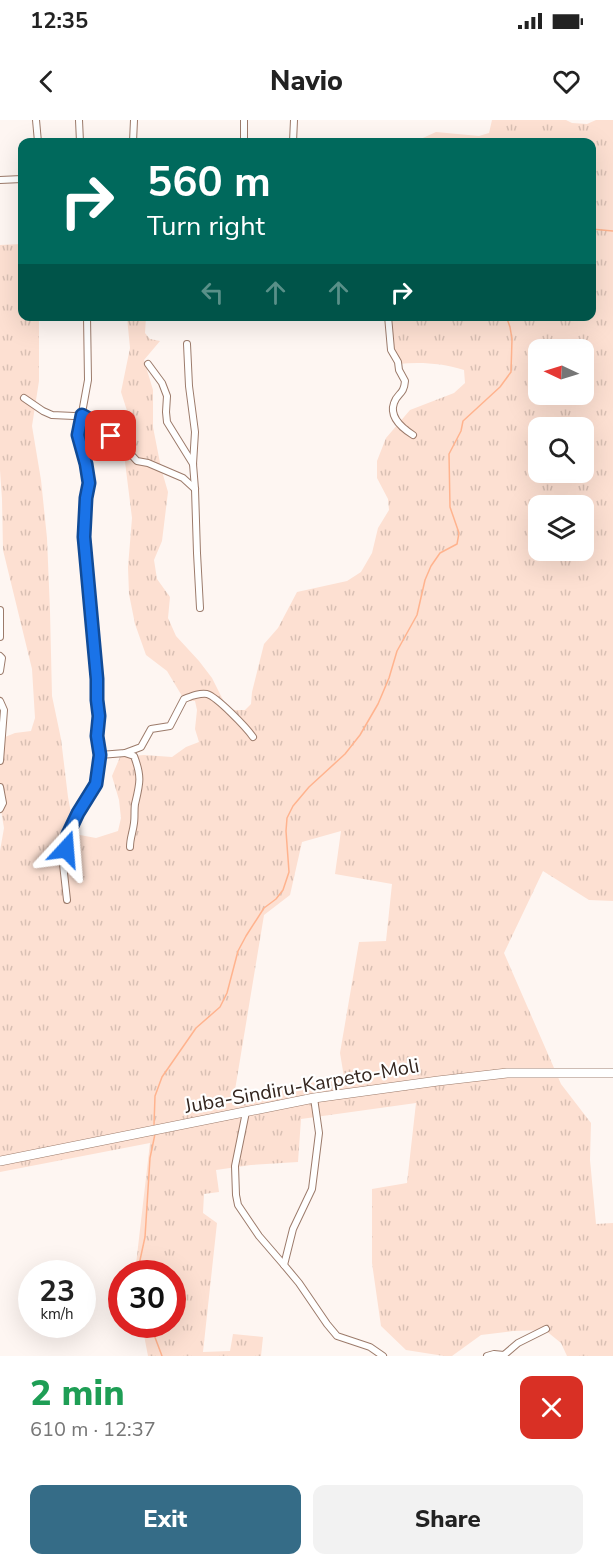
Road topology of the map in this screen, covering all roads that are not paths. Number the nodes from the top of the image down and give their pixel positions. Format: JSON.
{"nodes":[{"id":1,"x":36,"y":120,"type":"edge"},
{"id":2,"x":79,"y":120,"type":"edge"},
{"id":3,"x":134,"y":120,"type":"edge"},
{"id":4,"x":244,"y":120,"type":"edge"},
{"id":5,"x":294,"y":120,"type":"edge"},
{"id":6,"x":38,"y":138,"type":"edge"},
{"id":7,"x":80,"y":138,"type":"edge"},
{"id":8,"x":133,"y":138,"type":"edge"},
{"id":9,"x":244,"y":138,"type":"edge"},
{"id":10,"x":293,"y":138,"type":"edge"},
{"id":11,"x":18,"y":179,"type":"edge"},
{"id":12,"x":0,"y":180,"type":"edge"},
{"id":13,"x":87,"y":321,"type":"edge"},
{"id":14,"x":388,"y":321,"type":"edge"},
{"id":15,"x":187,"y":344,"type":"dead end"},
{"id":16,"x":148,"y":364,"type":"dead end"},
{"id":17,"x":24,"y":398,"type":"dead end"},
{"id":18,"x":82,"y":415,"type":"junction"},
{"id":19,"x":412,"y":435,"type":"dead end"},
{"id":20,"x":112,"y":438,"type":"dead end"},
{"id":21,"x":121,"y":446,"type":"dead end"},
{"id":22,"x":193,"y":465,"type":"junction"},
{"id":23,"x":195,"y":489,"type":"junction"},
{"id":24,"x":200,"y":608,"type":"dead end"},
{"id":25,"x":0,"y":609,"type":"edge"},
{"id":26,"x":0,"y":637,"type":"edge"},
{"id":27,"x":0,"y":656,"type":"edge"},
{"id":28,"x":0,"y":671,"type":"edge"},
{"id":29,"x":0,"y":701,"type":"edge"},
{"id":30,"x":253,"y":737,"type":"dead end"},
{"id":31,"x":125,"y":753,"type":"junction"},
{"id":32,"x":100,"y":755,"type":"junction"},
{"id":33,"x":0,"y":761,"type":"edge"},
{"id":34,"x":0,"y":787,"type":"edge"},
{"id":35,"x":0,"y":809,"type":"edge"},
{"id":36,"x":130,"y":847,"type":"dead end"},
{"id":37,"x":67,"y":900,"type":"dead end"},
{"id":38,"x":613,"y":1073,"type":"edge"},
{"id":39,"x":314,"y":1098,"type":"junction"},
{"id":40,"x":246,"y":1112,"type":"junction"},
{"id":41,"x":0,"y":1161,"type":"edge"},
{"id":42,"x":284,"y":1265,"type":"junction"},
{"id":43,"x":546,"y":1329,"type":"dead end"},
{"id":44,"x":383,"y":1356,"type":"edge"},
{"id":45,"x":487,"y":1356,"type":"edge"}],
"edges":[{"from":1,"to":6,"type":"street"},
{"from":2,"to":7,"type":"street"},
{"from":3,"to":8,"type":"street"},
{"from":4,"to":9,"type":"street"},
{"from":5,"to":10,"type":"street"},
{"from":11,"to":12,"type":"street"},
{"from":13,"to":18,"type":"street"},
{"from":14,"to":19,"type":"street"},
{"from":15,"to":22,"type":"street"},
{"from":16,"to":22,"type":"street"},
{"from":17,"to":18,"type":"street"},
{"from":18,"to":20,"type":"street"},
{"from":18,"to":32,"type":"street"},
{"from":21,"to":23,"type":"street"},
{"from":22,"to":23,"type":"street"},
{"from":23,"to":24,"type":"street"},
{"from":25,"to":26,"type":"street"},
{"from":27,"to":28,"type":"street"},
{"from":29,"to":33,"type":"street"},
{"from":30,"to":31,"type":"street"},
{"from":31,"to":32,"type":"street"},
{"from":31,"to":36,"type":"street"},
{"from":32,"to":37,"type":"street"},
{"from":34,"to":35,"type":"street"},
{"from":38,"to":39,"type":"main road","name":"Juba-Sindiru-Karpeto-Moli"},
{"from":39,"to":40,"type":"main road","name":"Juba-Sindiru-Karpeto-Moli"},
{"from":39,"to":42,"type":"street"},
{"from":40,"to":41,"type":"main road","name":"Juba-Sindiru-Karpeto-Moli"},
{"from":40,"to":42,"type":"street"},
{"from":42,"to":44,"type":"street"},
{"from":43,"to":45,"type":"street"}]}
